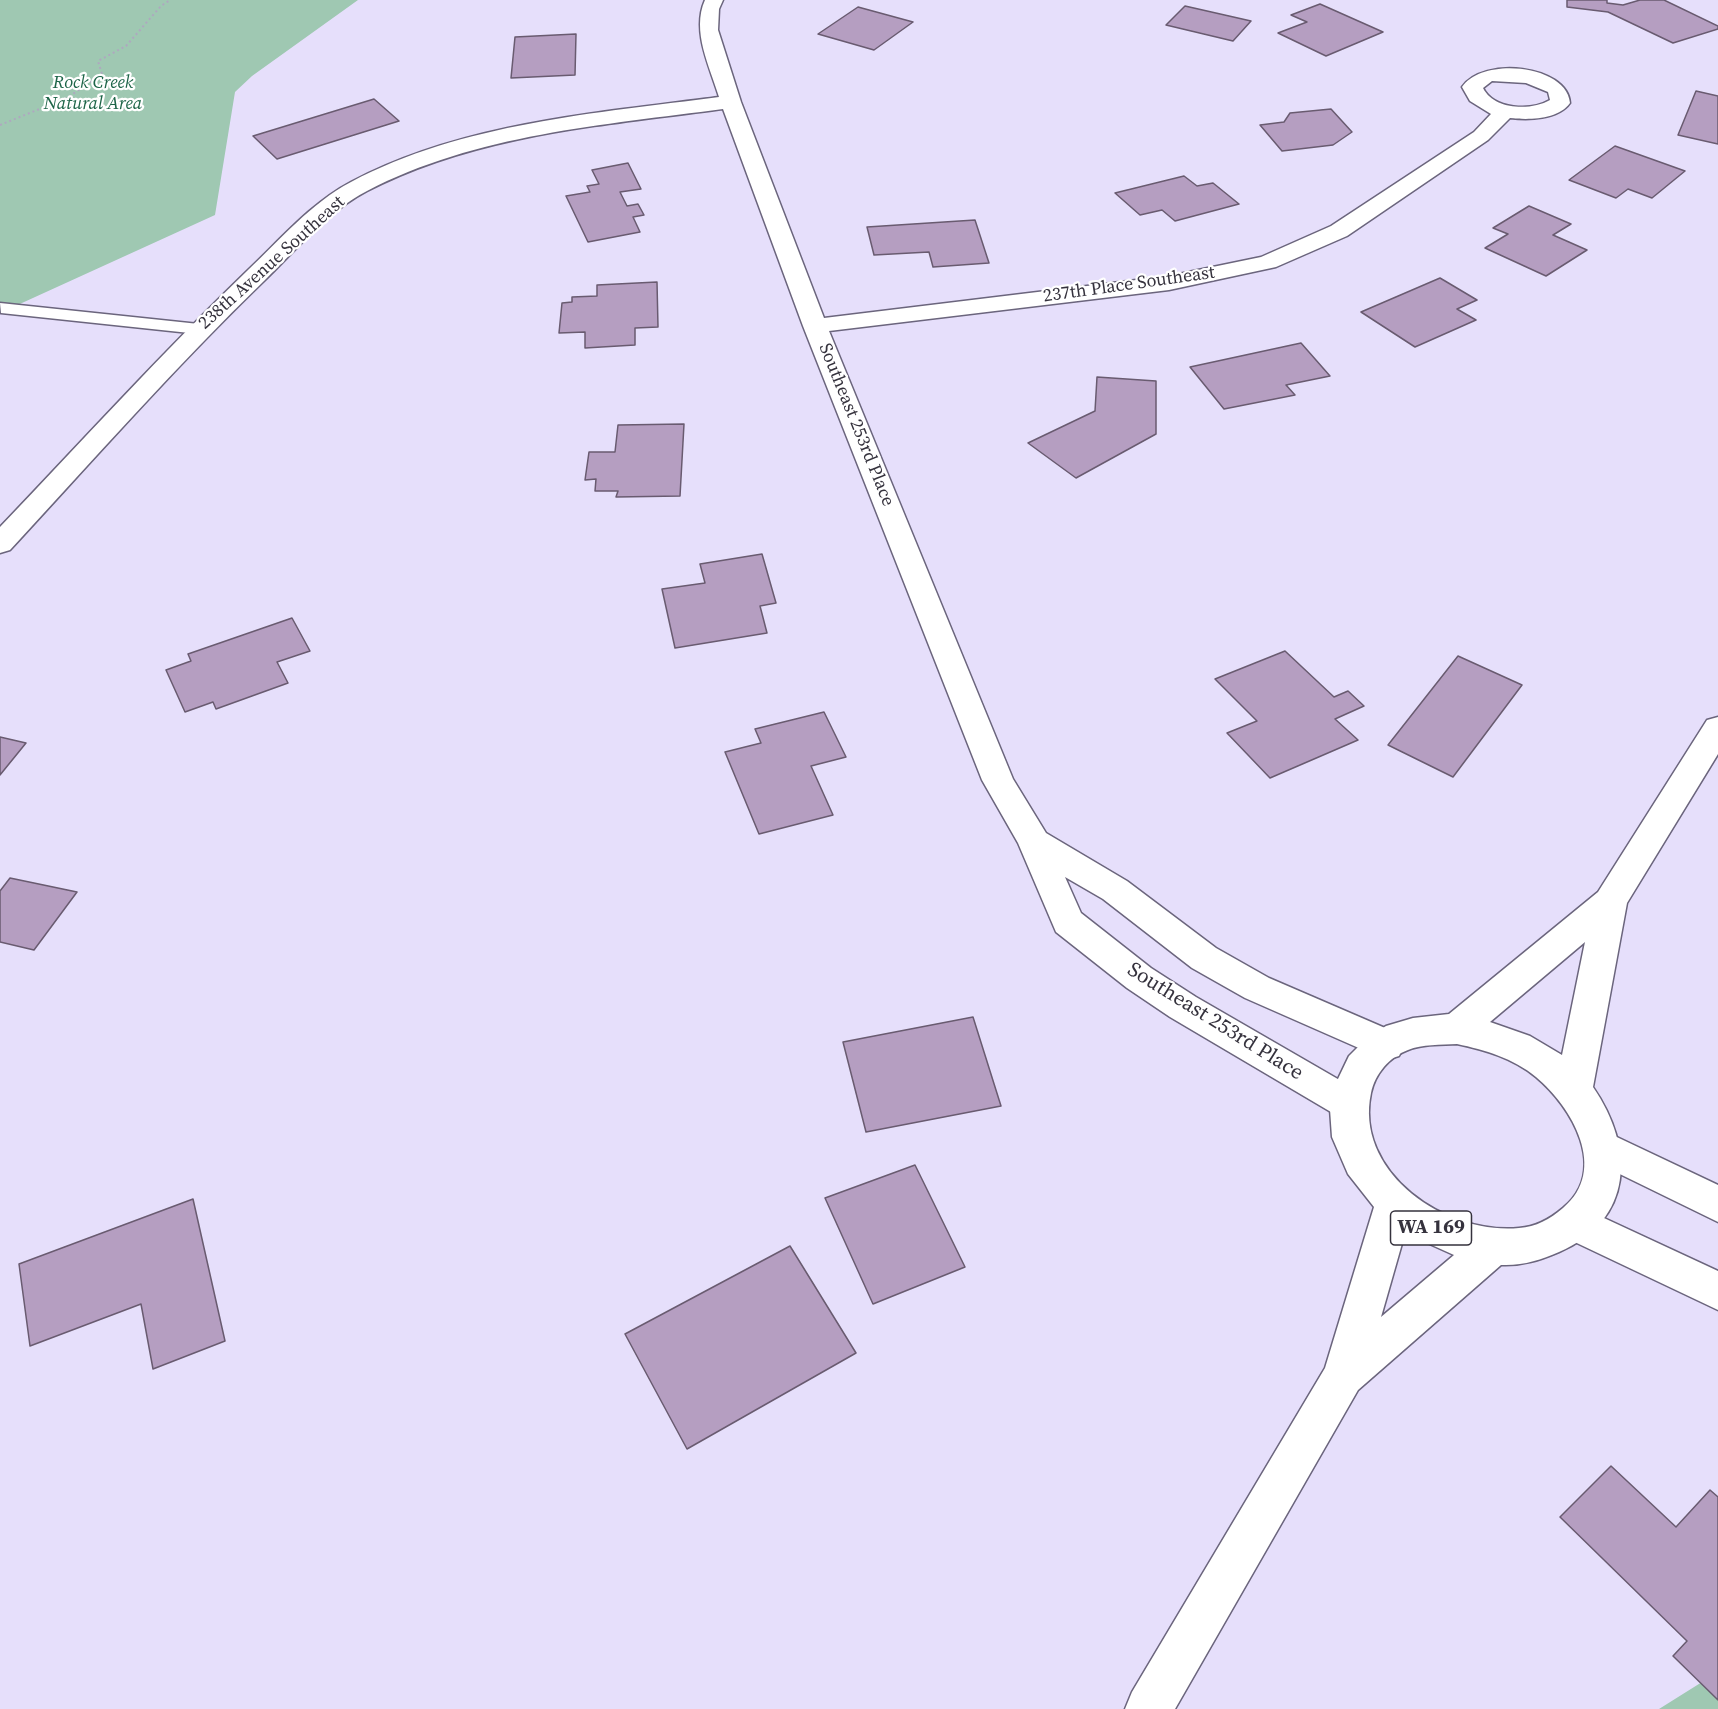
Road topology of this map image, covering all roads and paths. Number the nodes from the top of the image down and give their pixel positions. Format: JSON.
{"nodes":[{"id":1,"x":170,"y":0,"type":"edge"},
{"id":2,"x":714,"y":0,"type":"edge"},
{"id":3,"x":731,"y":102,"type":"junction"},
{"id":4,"x":1505,"y":111,"type":"dead end"},
{"id":5,"x":0,"y":125,"type":"edge"},
{"id":6,"x":1,"y":308,"type":"edge"},
{"id":7,"x":815,"y":326,"type":"junction"},
{"id":8,"x":199,"y":329,"type":"junction"},
{"id":9,"x":0,"y":544,"type":"edge"},
{"id":10,"x":1718,"y":728,"type":"edge"},
{"id":11,"x":1034,"y":842,"type":"junction"},
{"id":12,"x":1610,"y":901,"type":"junction"},
{"id":13,"x":1457,"y":1029,"type":"junction"},
{"id":14,"x":1386,"y":1045,"type":"junction"},
{"id":15,"x":1574,"y":1089,"type":"junction"},
{"id":16,"x":1349,"y":1104,"type":"junction"},
{"id":17,"x":1602,"y":1147,"type":"junction"},
{"id":18,"x":1394,"y":1204,"type":"junction"},
{"id":19,"x":1718,"y":1204,"type":"edge"},
{"id":20,"x":1576,"y":1223,"type":"junction"},
{"id":21,"x":1493,"y":1247,"type":"junction"},
{"id":22,"x":1718,"y":1291,"type":"edge"},
{"id":23,"x":1343,"y":1376,"type":"junction"},
{"id":24,"x":1149,"y":1709,"type":"edge"}],
"edges":[{"from":1,"to":5,"type":"path"},
{"from":2,"to":3,"type":"street","name":"Southeast 253rd Place"},
{"from":3,"to":7,"type":"street","name":"Southeast 253rd Place"},
{"from":3,"to":8,"type":"street","name":"238th Avenue Southeast"},
{"from":4,"to":7,"type":"street","name":"237th Place Southeast"},
{"from":6,"to":8,"type":"lane"},
{"from":7,"to":11,"type":"street","name":"Southeast 253rd Place"},
{"from":8,"to":9,"type":"street","name":"238th Avenue Southeast"},
{"from":10,"to":12,"type":"street"},
{"from":11,"to":14,"type":"street","name":"Southeast 253rd Place"},
{"from":11,"to":16,"type":"street","name":"Southeast 253rd Place"},
{"from":12,"to":13,"type":"street"},
{"from":12,"to":15,"type":"street"},
{"from":13,"to":14,"type":"street","number":"WA 169"},
{"from":13,"to":15,"type":"street","number":"WA 169"},
{"from":14,"to":16,"type":"street","number":"WA 169"},
{"from":15,"to":17,"type":"street","number":"WA 169"},
{"from":16,"to":18,"type":"street","number":"WA 169"},
{"from":17,"to":19,"type":"street"},
{"from":17,"to":20,"type":"street","number":"WA 169"},
{"from":18,"to":21,"type":"street","number":"WA 169"},
{"from":18,"to":23,"type":"street","number":"WA 169"},
{"from":20,"to":21,"type":"street","number":"WA 169"},
{"from":20,"to":22,"type":"street"},
{"from":21,"to":23,"type":"street","number":"WA 169"},
{"from":23,"to":24,"type":"street","number":"WA 169"}]}
